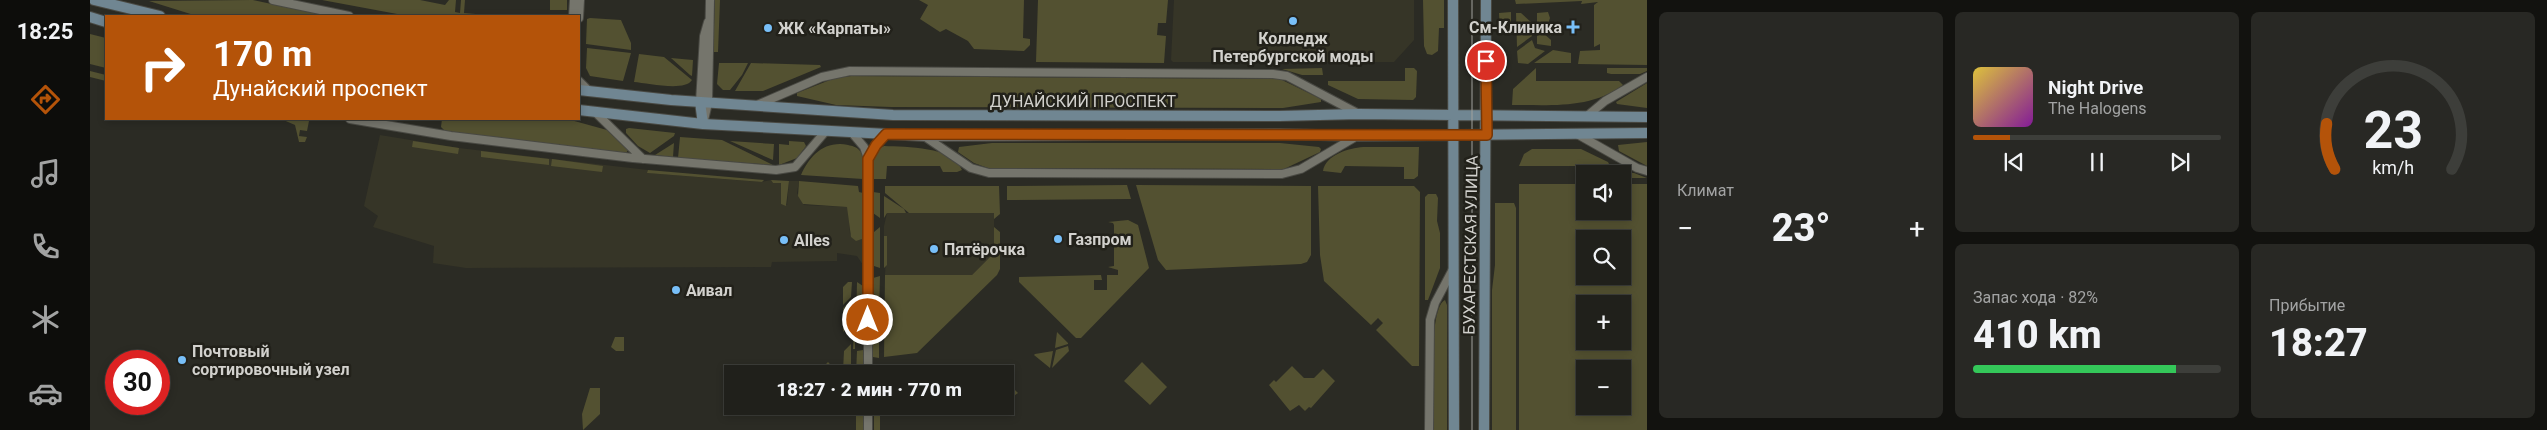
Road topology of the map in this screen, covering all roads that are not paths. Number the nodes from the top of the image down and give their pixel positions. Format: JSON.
{"nodes":[{"id":1,"x":94,"y":0,"type":"edge"},
{"id":2,"x":273,"y":0,"type":"edge"},
{"id":3,"x":574,"y":0,"type":"edge"},
{"id":4,"x":580,"y":0,"type":"edge"},
{"id":5,"x":710,"y":0,"type":"edge"},
{"id":6,"x":1453,"y":0,"type":"edge"},
{"id":7,"x":1486,"y":0,"type":"edge"},
{"id":8,"x":132,"y":5,"type":"edge"},
{"id":9,"x":157,"y":15,"type":"edge"},
{"id":10,"x":344,"y":15,"type":"edge"},
{"id":11,"x":573,"y":15,"type":"edge"},
{"id":12,"x":579,"y":15,"type":"edge"},
{"id":13,"x":90,"y":18,"type":"edge"},
{"id":14,"x":105,"y":22,"type":"edge"},
{"id":15,"x":1647,"y":77,"type":"edge"},
{"id":16,"x":584,"y":90,"type":"edge"},
{"id":17,"x":704,"y":102,"type":"junction"},
{"id":18,"x":754,"y":106,"type":"junction"},
{"id":19,"x":580,"y":110,"type":"edge"},
{"id":20,"x":595,"y":112,"type":"junction"},
{"id":21,"x":1359,"y":114,"type":"junction"},
{"id":22,"x":1453,"y":115,"type":"junction"},
{"id":23,"x":1486,"y":115,"type":"junction"},
{"id":24,"x":1588,"y":116,"type":"junction"},
{"id":25,"x":1647,"y":117,"type":"edge"},
{"id":26,"x":356,"y":120,"type":"edge"},
{"id":27,"x":702,"y":124,"type":"junction"},
{"id":28,"x":825,"y":132,"type":"junction"},
{"id":29,"x":1647,"y":133,"type":"edge"},
{"id":30,"x":853,"y":134,"type":"junction"},
{"id":31,"x":886,"y":134,"type":"junction"},
{"id":32,"x":1578,"y":134,"type":"junction"},
{"id":33,"x":1487,"y":135,"type":"junction"},
{"id":34,"x":924,"y":136,"type":"junction"},
{"id":35,"x":1357,"y":136,"type":"junction"},
{"id":36,"x":1453,"y":136,"type":"junction"},
{"id":37,"x":633,"y":149,"type":"junction"},
{"id":38,"x":633,"y":158,"type":"junction"},
{"id":39,"x":644,"y":159,"type":"junction"},
{"id":40,"x":868,"y":159,"type":"junction"},
{"id":41,"x":1647,"y":171,"type":"edge"},
{"id":42,"x":1454,"y":267,"type":"junction"},
{"id":43,"x":868,"y":365,"type":"edge"},
{"id":44,"x":868,"y":415,"type":"edge"},
{"id":45,"x":868,"y":430,"type":"edge"},
{"id":46,"x":1429,"y":430,"type":"edge"},
{"id":47,"x":1454,"y":430,"type":"edge"},
{"id":48,"x":1484,"y":430,"type":"edge"}],
"edges":[{"from":1,"to":8,"type":"main road"},
{"from":2,"to":10,"type":"street"},
{"from":3,"to":11,"type":"street"},
{"from":4,"to":12,"type":"street"},
{"from":5,"to":17,"type":"street"},
{"from":6,"to":22,"type":"main road","name":"БУХАРЕСТСКАЯ УЛИЦА"},
{"from":7,"to":23,"type":"main road","name":"БУХАРЕСТСКАЯ УЛИЦА"},
{"from":8,"to":9,"type":"main road"},
{"from":13,"to":14,"type":"main road"},
{"from":15,"to":24,"type":"street"},
{"from":16,"to":17,"type":"main road","name":"ДУНАЙСКИЙ ПРОСПЕКТ"},
{"from":17,"to":18,"type":"main road","name":"ДУНАЙСКИЙ ПРОСПЕКТ"},
{"from":17,"to":27,"type":"main road"},
{"from":18,"to":21,"type":"main road","name":"ДУНАЙСКИЙ ПРОСПЕКТ"},
{"from":18,"to":21,"type":"street"},
{"from":19,"to":20,"type":"main road","name":"ДУНАЙСКИЙ ПРОСПЕКТ"},
{"from":20,"to":27,"type":"main road","name":"ДУНАЙСКИЙ ПРОСПЕКТ"},
{"from":20,"to":37,"type":"street"},
{"from":21,"to":22,"type":"main road","name":"ДУНАЙСКИЙ ПРОСПЕКТ"},
{"from":22,"to":23,"type":"main road","name":"ДУНАЙСКИЙ ПРОСПЕКТ"},
{"from":22,"to":36,"type":"main road","name":"БУХАРЕСТСКАЯ УЛИЦА"},
{"from":23,"to":24,"type":"main road","name":"ДУНАЙСКИЙ ПРОСПЕКТ"},
{"from":23,"to":33,"type":"main road","name":"БУХАРЕСТСКАЯ УЛИЦА"},
{"from":24,"to":25,"type":"main road","name":"ДУНАЙСКИЙ ПРОСПЕКТ"},
{"from":26,"to":38,"type":"street"},
{"from":27,"to":28,"type":"main road","name":"ДУНАЙСКИЙ ПРОСПЕКТ"},
{"from":28,"to":30,"type":"main road","name":"ДУНАЙСКИЙ ПРОСПЕКТ"},
{"from":28,"to":39,"type":"street"},
{"from":29,"to":32,"type":"main road","name":"ДУНАЙСКИЙ ПРОСПЕКТ"},
{"from":30,"to":31,"type":"main road","name":"ДУНАЙСКИЙ ПРОСПЕКТ"},
{"from":30,"to":40,"type":"street"},
{"from":31,"to":34,"type":"main road","name":"ДУНАЙСКИЙ ПРОСПЕКТ"},
{"from":31,"to":40,"type":"street"},
{"from":32,"to":33,"type":"main road","name":"ДУНАЙСКИЙ ПРОСПЕКТ"},
{"from":32,"to":41,"type":"street"},
{"from":33,"to":36,"type":"main road","name":"ДУНАЙСКИЙ ПРОСПЕКТ"},
{"from":33,"to":48,"type":"main road","name":"БУХАРЕСТСКАЯ УЛИЦА"},
{"from":34,"to":35,"type":"main road","name":"ДУНАЙСКИЙ ПРОСПЕКТ"},
{"from":34,"to":35,"type":"street"},
{"from":35,"to":36,"type":"main road","name":"ДУНАЙСКИЙ ПРОСПЕКТ"},
{"from":36,"to":42,"type":"main road","name":"БУХАРЕСТСКАЯ УЛИЦА"},
{"from":37,"to":38,"type":"street"},
{"from":37,"to":39,"type":"street"},
{"from":38,"to":39,"type":"street"},
{"from":40,"to":43,"type":"street"},
{"from":42,"to":46,"type":"street"},
{"from":42,"to":47,"type":"main road","name":"БУХАРЕСТСКАЯ УЛИЦА"},
{"from":44,"to":45,"type":"street"}]}
